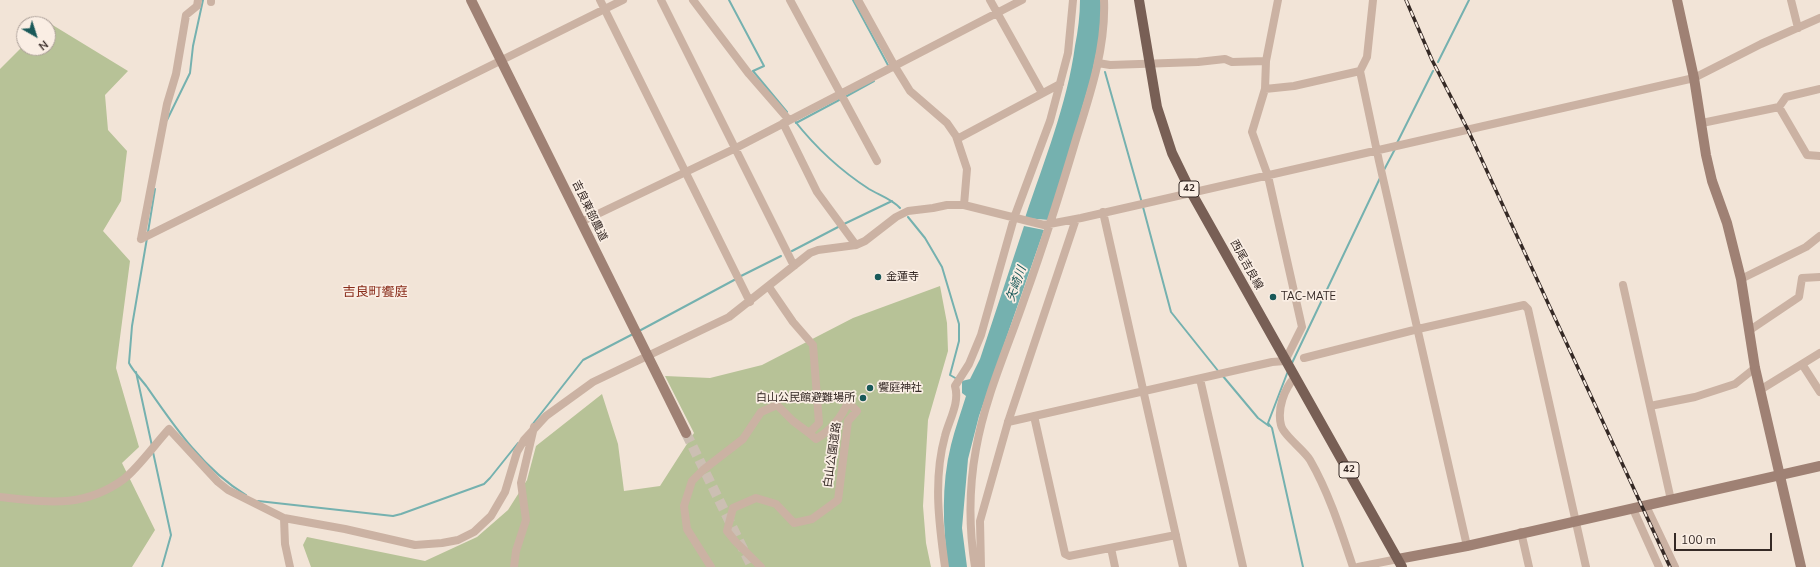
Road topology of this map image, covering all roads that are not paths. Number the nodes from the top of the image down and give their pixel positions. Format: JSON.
{"nodes":[{"id":1,"x":198,"y":0,"type":"edge"},
{"id":2,"x":471,"y":0,"type":"edge"},
{"id":3,"x":600,"y":0,"type":"edge"},
{"id":4,"x":623,"y":0,"type":"edge"},
{"id":5,"x":661,"y":0,"type":"edge"},
{"id":6,"x":693,"y":0,"type":"edge"},
{"id":7,"x":790,"y":0,"type":"edge"},
{"id":8,"x":858,"y":0,"type":"edge"},
{"id":9,"x":990,"y":0,"type":"edge"},
{"id":10,"x":1022,"y":0,"type":"edge"},
{"id":11,"x":1073,"y":0,"type":"edge"},
{"id":12,"x":1104,"y":0,"type":"edge"},
{"id":13,"x":1139,"y":0,"type":"edge"},
{"id":14,"x":1278,"y":0,"type":"edge"},
{"id":15,"x":1373,"y":0,"type":"edge"},
{"id":16,"x":1677,"y":0,"type":"edge"},
{"id":17,"x":1791,"y":0,"type":"edge"},
{"id":18,"x":604,"y":9,"type":"junction"},
{"id":19,"x":997,"y":13,"type":"junction"},
{"id":20,"x":1820,"y":18,"type":"edge"},
{"id":21,"x":1798,"y":28,"type":"junction"},
{"id":22,"x":501,"y":60,"type":"junction"},
{"id":23,"x":1266,"y":61,"type":"junction"},
{"id":24,"x":1098,"y":63,"type":"junction"},
{"id":25,"x":1148,"y":64,"type":"junction"},
{"id":26,"x":894,"y":66,"type":"junction"},
{"id":27,"x":1360,"y":71,"type":"junction"},
{"id":28,"x":1694,"y":78,"type":"junction"},
{"id":29,"x":1060,"y":84,"type":"junction"},
{"id":30,"x":1265,"y":89,"type":"junction"},
{"id":31,"x":1820,"y":89,"type":"edge"},
{"id":32,"x":1042,"y":93,"type":"junction"},
{"id":33,"x":842,"y":94,"type":"junction"},
{"id":34,"x":1779,"y":107,"type":"junction"},
{"id":35,"x":786,"y":121,"type":"junction"},
{"id":36,"x":1702,"y":123,"type":"junction"},
{"id":37,"x":957,"y":139,"type":"junction"},
{"id":38,"x":734,"y":149,"type":"junction"},
{"id":39,"x":1381,"y":150,"type":"junction"},
{"id":40,"x":1820,"y":156,"type":"edge"},
{"id":41,"x":877,"y":161,"type":"dead end"},
{"id":42,"x":684,"y":173,"type":"junction"},
{"id":43,"x":1268,"y":176,"type":"junction"},
{"id":44,"x":1191,"y":192,"type":"junction"},
{"id":45,"x":964,"y":205,"type":"junction"},
{"id":46,"x":1103,"y":212,"type":"junction"},
{"id":47,"x":1014,"y":218,"type":"junction"},
{"id":48,"x":1076,"y":219,"type":"junction"},
{"id":49,"x":581,"y":222,"type":"junction"},
{"id":50,"x":1047,"y":225,"type":"junction"},
{"id":51,"x":1820,"y":236,"type":"edge"},
{"id":52,"x":856,"y":245,"type":"junction"},
{"id":53,"x":794,"y":266,"type":"junction"},
{"id":54,"x":1820,"y":277,"type":"edge"},
{"id":55,"x":1741,"y":279,"type":"junction"},
{"id":56,"x":1623,"y":285,"type":"dead end"},
{"id":57,"x":769,"y":287,"type":"junction"},
{"id":58,"x":750,"y":302,"type":"junction"},
{"id":59,"x":1418,"y":329,"type":"junction"},
{"id":60,"x":1750,"y":330,"type":"junction"},
{"id":61,"x":1820,"y":353,"type":"edge"},
{"id":62,"x":646,"y":356,"type":"junction"},
{"id":63,"x":1304,"y":358,"type":"dead end"},
{"id":64,"x":1286,"y":361,"type":"junction"},
{"id":65,"x":1802,"y":364,"type":"junction"},
{"id":66,"x":1755,"y":368,"type":"junction"},
{"id":67,"x":1294,"y":376,"type":"junction"},
{"id":68,"x":1200,"y":379,"type":"junction"},
{"id":69,"x":1760,"y":390,"type":"junction"},
{"id":70,"x":1143,"y":391,"type":"junction"},
{"id":71,"x":1820,"y":392,"type":"edge"},
{"id":72,"x":1650,"y":406,"type":"junction"},
{"id":73,"x":1034,"y":416,"type":"junction"},
{"id":74,"x":1008,"y":422,"type":"junction"},
{"id":75,"x":534,"y":426,"type":"junction"},
{"id":76,"x":686,"y":433,"type":"tunnel mouth"},
{"id":77,"x":809,"y":433,"type":"junction"},
{"id":78,"x":1820,"y":466,"type":"edge"},
{"id":79,"x":1780,"y":475,"type":"junction"},
{"id":80,"x":0,"y":497,"type":"edge"},
{"id":81,"x":1671,"y":500,"type":"junction"},
{"id":82,"x":1646,"y":506,"type":"junction"},
{"id":83,"x":1633,"y":509,"type":"junction"},
{"id":84,"x":284,"y":518,"type":"junction"},
{"id":85,"x":1576,"y":520,"type":"junction"},
{"id":86,"x":1521,"y":532,"type":"junction"},
{"id":87,"x":1176,"y":535,"type":"junction"},
{"id":88,"x":1467,"y":546,"type":"junction"},
{"id":89,"x":1111,"y":548,"type":"junction"},
{"id":90,"x":1400,"y":563,"type":"edge"},
{"id":91,"x":290,"y":567,"type":"edge"},
{"id":92,"x":514,"y":567,"type":"edge"},
{"id":93,"x":711,"y":567,"type":"edge"},
{"id":94,"x":761,"y":567,"type":"edge"},
{"id":95,"x":945,"y":567,"type":"edge"},
{"id":96,"x":975,"y":567,"type":"edge"},
{"id":97,"x":981,"y":567,"type":"edge"},
{"id":98,"x":1116,"y":567,"type":"edge"},
{"id":99,"x":1183,"y":567,"type":"edge"},
{"id":100,"x":1243,"y":567,"type":"edge"},
{"id":101,"x":1353,"y":567,"type":"edge"},
{"id":102,"x":1358,"y":567,"type":"edge"},
{"id":103,"x":1529,"y":567,"type":"edge"},
{"id":104,"x":1586,"y":567,"type":"edge"},
{"id":105,"x":1659,"y":567,"type":"edge"},
{"id":106,"x":1675,"y":567,"type":"edge"},
{"id":107,"x":1801,"y":567,"type":"edge"}],
"edges":[{"from":1,"to":22,"type":"street"},
{"from":2,"to":22,"type":"street","name":"吉良東部農道"},
{"from":3,"to":18,"type":"street"},
{"from":4,"to":18,"type":"street"},
{"from":5,"to":38,"type":"street"},
{"from":6,"to":35,"type":"street"},
{"from":7,"to":33,"type":"street"},
{"from":8,"to":26,"type":"street"},
{"from":9,"to":19,"type":"street"},
{"from":10,"to":19,"type":"street"},
{"from":11,"to":29,"type":"street"},
{"from":12,"to":24,"type":"street"},
{"from":13,"to":25,"type":"main road","name":"西尾吉良線","number":"42"},
{"from":14,"to":23,"type":"street"},
{"from":15,"to":27,"type":"street"},
{"from":16,"to":28,"type":"street"},
{"from":17,"to":21,"type":"street"},
{"from":18,"to":22,"type":"street"},
{"from":18,"to":42,"type":"street"},
{"from":19,"to":26,"type":"street"},
{"from":19,"to":32,"type":"street"},
{"from":20,"to":21,"type":"street"},
{"from":21,"to":28,"type":"street"},
{"from":22,"to":49,"type":"street","name":"吉良東部農道"},
{"from":23,"to":25,"type":"street"},
{"from":23,"to":30,"type":"street"},
{"from":24,"to":25,"type":"street"},
{"from":24,"to":50,"type":"street"},
{"from":25,"to":44,"type":"main road","name":"西尾吉良線","number":"42"},
{"from":26,"to":33,"type":"street"},
{"from":26,"to":37,"type":"street"},
{"from":27,"to":30,"type":"street"},
{"from":27,"to":39,"type":"street"},
{"from":28,"to":36,"type":"street"},
{"from":28,"to":39,"type":"street"},
{"from":29,"to":32,"type":"street"},
{"from":29,"to":47,"type":"street"},
{"from":30,"to":43,"type":"street"},
{"from":31,"to":34,"type":"street"},
{"from":32,"to":37,"type":"street"},
{"from":33,"to":35,"type":"street"},
{"from":33,"to":41,"type":"street"},
{"from":34,"to":36,"type":"street"},
{"from":34,"to":40,"type":"street"},
{"from":35,"to":38,"type":"street"},
{"from":35,"to":52,"type":"street"},
{"from":36,"to":55,"type":"street"},
{"from":37,"to":45,"type":"street"},
{"from":38,"to":42,"type":"street"},
{"from":38,"to":53,"type":"street"},
{"from":39,"to":43,"type":"street"},
{"from":39,"to":59,"type":"street"},
{"from":42,"to":49,"type":"street"},
{"from":42,"to":58,"type":"street"},
{"from":43,"to":44,"type":"street"},
{"from":43,"to":64,"type":"street"},
{"from":44,"to":46,"type":"street"},
{"from":44,"to":64,"type":"main road","name":"西尾吉良線","number":"42"},
{"from":45,"to":47,"type":"street"},
{"from":45,"to":52,"type":"street"},
{"from":46,"to":48,"type":"street"},
{"from":46,"to":70,"type":"street"},
{"from":47,"to":50,"type":"street"},
{"from":47,"to":95,"type":"street"},
{"from":48,"to":50,"type":"street"},
{"from":48,"to":74,"type":"street"},
{"from":49,"to":62,"type":"street","name":"吉良東部農道"},
{"from":50,"to":96,"type":"street"},
{"from":51,"to":55,"type":"street"},
{"from":52,"to":53,"type":"street"},
{"from":53,"to":57,"type":"street"},
{"from":54,"to":60,"type":"street"},
{"from":55,"to":60,"type":"street"},
{"from":56,"to":72,"type":"street"},
{"from":57,"to":58,"type":"street"},
{"from":57,"to":77,"type":"street"},
{"from":58,"to":62,"type":"street"},
{"from":59,"to":63,"type":"street"},
{"from":59,"to":85,"type":"street"},
{"from":59,"to":88,"type":"street"},
{"from":60,"to":66,"type":"street"},
{"from":61,"to":65,"type":"street"},
{"from":62,"to":75,"type":"street"},
{"from":62,"to":76,"type":"street","name":"吉良東部農道"},
{"from":64,"to":67,"type":"main road","name":"西尾吉良線","number":"42"},
{"from":64,"to":68,"type":"street"},
{"from":65,"to":69,"type":"street"},
{"from":65,"to":71,"type":"street"},
{"from":66,"to":69,"type":"street"},
{"from":66,"to":72,"type":"street"},
{"from":67,"to":90,"type":"main road","name":"西尾吉良線","number":"42"},
{"from":67,"to":101,"type":"street"},
{"from":68,"to":70,"type":"street"},
{"from":68,"to":100,"type":"street"},
{"from":69,"to":79,"type":"street"},
{"from":70,"to":73,"type":"street"},
{"from":70,"to":87,"type":"street"},
{"from":72,"to":81,"type":"street"},
{"from":73,"to":74,"type":"street"},
{"from":73,"to":89,"type":"street"},
{"from":74,"to":97,"type":"street"},
{"from":75,"to":84,"type":"street"},
{"from":75,"to":92,"type":"street"},
{"from":77,"to":93,"type":"street"},
{"from":77,"to":94,"type":"street","name":"白山公園道路"},
{"from":78,"to":79,"type":"street"},
{"from":79,"to":81,"type":"street"},
{"from":79,"to":107,"type":"street"},
{"from":80,"to":84,"type":"street"},
{"from":81,"to":82,"type":"street"},
{"from":82,"to":83,"type":"street"},
{"from":82,"to":106,"type":"street"},
{"from":83,"to":85,"type":"street"},
{"from":83,"to":105,"type":"street"},
{"from":84,"to":91,"type":"street"},
{"from":85,"to":86,"type":"street"},
{"from":85,"to":104,"type":"street"},
{"from":86,"to":88,"type":"street"},
{"from":86,"to":103,"type":"street"},
{"from":87,"to":89,"type":"street"},
{"from":87,"to":99,"type":"street"},
{"from":88,"to":90,"type":"street"},
{"from":89,"to":98,"type":"street"},
{"from":90,"to":102,"type":"street"}]}
